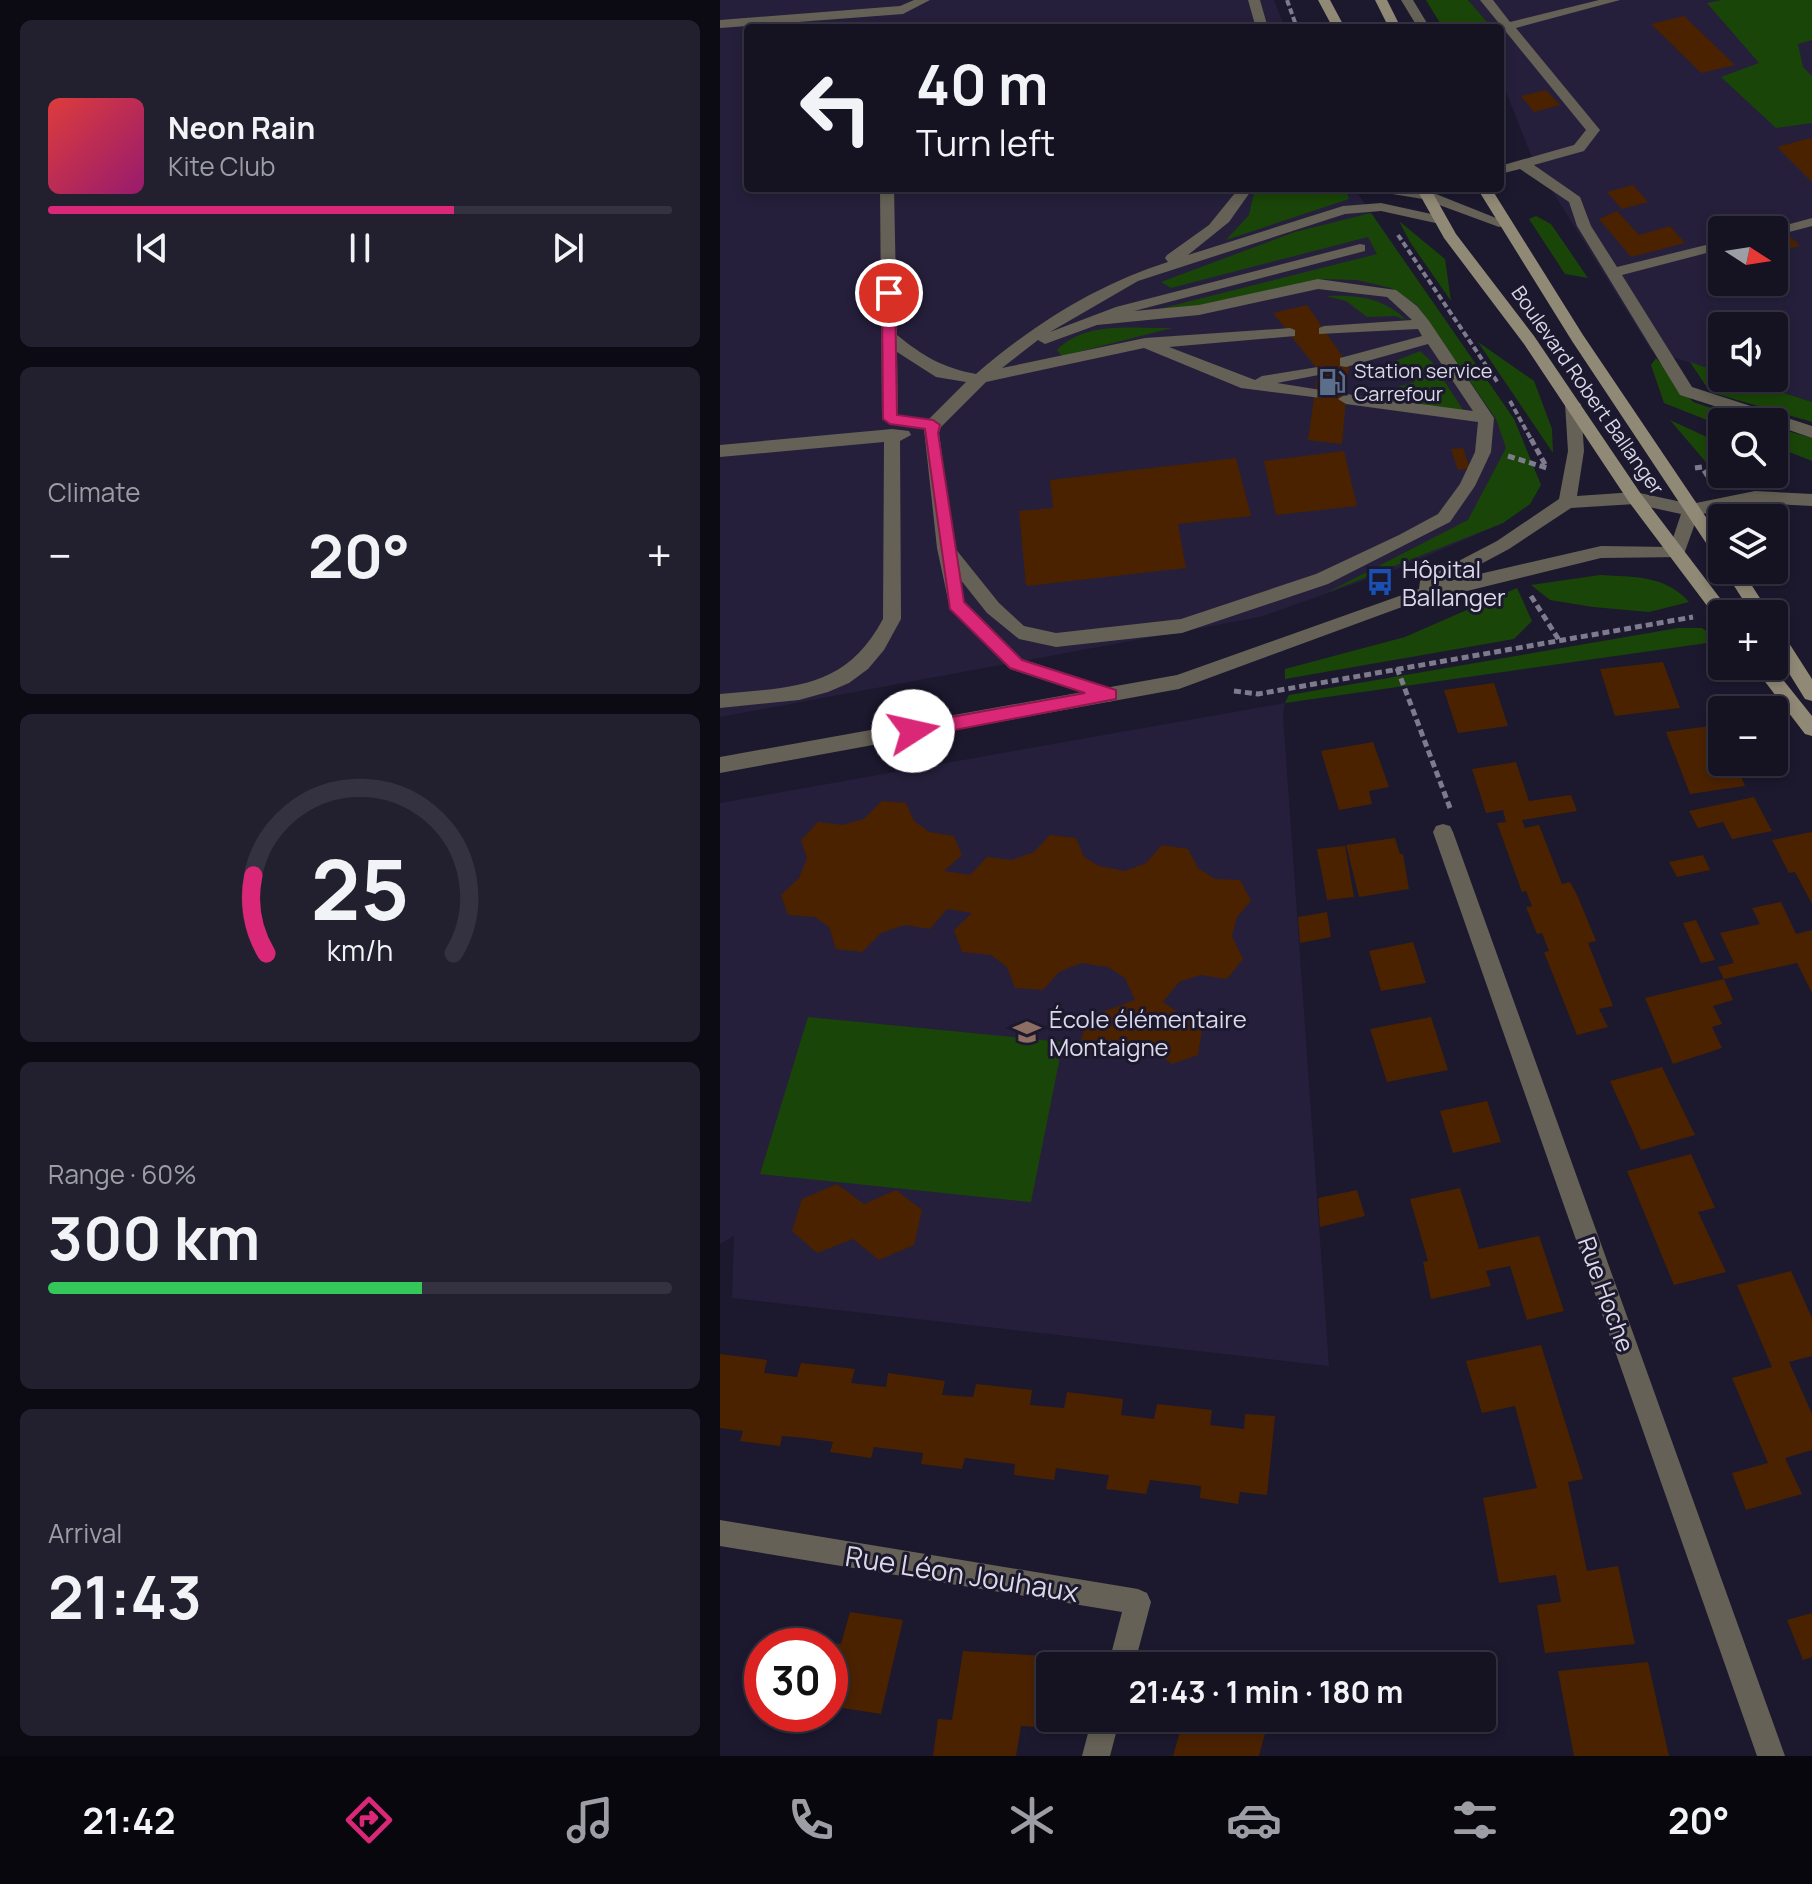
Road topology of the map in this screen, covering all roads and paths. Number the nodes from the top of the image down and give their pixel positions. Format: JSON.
{"nodes":[{"id":1,"x":924,"y":0,"type":"edge"},
{"id":2,"x":1254,"y":0,"type":"edge"},
{"id":3,"x":1287,"y":0,"type":"edge"},
{"id":4,"x":1324,"y":0,"type":"edge"},
{"id":5,"x":1381,"y":0,"type":"edge"},
{"id":6,"x":1407,"y":0,"type":"edge"},
{"id":7,"x":1486,"y":0,"type":"edge"},
{"id":8,"x":1614,"y":0,"type":"edge"},
{"id":9,"x":882,"y":11,"type":"junction"},
{"id":10,"x":720,"y":24,"type":"edge"},
{"id":11,"x":883,"y":24,"type":"edge"},
{"id":12,"x":1261,"y":24,"type":"edge"},
{"id":13,"x":1296,"y":24,"type":"edge"},
{"id":14,"x":1337,"y":24,"type":"edge"},
{"id":15,"x":1393,"y":24,"type":"edge"},
{"id":16,"x":1422,"y":24,"type":"edge"},
{"id":17,"x":1508,"y":26,"type":"junction"},
{"id":18,"x":1523,"y":164,"type":"junction"},
{"id":19,"x":1504,"y":169,"type":"edge"},
{"id":20,"x":887,"y":192,"type":"edge"},
{"id":21,"x":1244,"y":192,"type":"edge"},
{"id":22,"x":1425,"y":192,"type":"edge"},
{"id":23,"x":1426,"y":192,"type":"edge"},
{"id":24,"x":1486,"y":192,"type":"edge"},
{"id":25,"x":1440,"y":220,"type":"junction"},
{"id":26,"x":1812,"y":222,"type":"edge"},
{"id":27,"x":1504,"y":224,"type":"junction"},
{"id":28,"x":1788,"y":228,"type":"edge"},
{"id":29,"x":1360,"y":248,"type":"dead end"},
{"id":30,"x":1708,"y":249,"type":"edge"},
{"id":31,"x":1613,"y":273,"type":"junction"},
{"id":32,"x":1133,"y":278,"type":"junction"},
{"id":33,"x":1095,"y":320,"type":"junction"},
{"id":34,"x":1324,"y":331,"type":"dead end"},
{"id":35,"x":1428,"y":331,"type":"junction"},
{"id":36,"x":1290,"y":333,"type":"dead end"},
{"id":37,"x":889,"y":337,"type":"junction"},
{"id":38,"x":1145,"y":343,"type":"junction"},
{"id":39,"x":1005,"y":354,"type":"junction"},
{"id":40,"x":1346,"y":362,"type":"dead end"},
{"id":41,"x":1318,"y":370,"type":"dead end"},
{"id":42,"x":976,"y":379,"type":"junction"},
{"id":43,"x":1247,"y":384,"type":"junction"},
{"id":44,"x":1315,"y":394,"type":"dead end"},
{"id":45,"x":1346,"y":399,"type":"dead end"},
{"id":46,"x":1573,"y":404,"type":"junction"},
{"id":47,"x":1486,"y":418,"type":"junction"},
{"id":48,"x":932,"y":429,"type":"junction"},
{"id":49,"x":1812,"y":432,"type":"edge"},
{"id":50,"x":892,"y":435,"type":"junction"},
{"id":51,"x":1484,"y":441,"type":"junction"},
{"id":52,"x":720,"y":451,"type":"edge"},
{"id":53,"x":1547,"y":468,"type":"dead end"},
{"id":54,"x":1635,"y":498,"type":"junction"},
{"id":55,"x":1812,"y":500,"type":"edge"},
{"id":56,"x":1567,"y":502,"type":"junction"},
{"id":57,"x":1691,"y":510,"type":"junction"},
{"id":58,"x":1708,"y":534,"type":"edge"},
{"id":59,"x":946,"y":548,"type":"junction"},
{"id":60,"x":1677,"y":553,"type":"junction"},
{"id":61,"x":1515,"y":571,"type":"junction"},
{"id":62,"x":1712,"y":600,"type":"edge"},
{"id":63,"x":1398,"y":601,"type":"junction"},
{"id":64,"x":1708,"y":615,"type":"edge"},
{"id":65,"x":1559,"y":640,"type":"junction"},
{"id":66,"x":1788,"y":656,"type":"edge"},
{"id":67,"x":1397,"y":668,"type":"junction"},
{"id":68,"x":1773,"y":680,"type":"edge"},
{"id":69,"x":1179,"y":682,"type":"junction"},
{"id":70,"x":1812,"y":694,"type":"edge"},
{"id":71,"x":1110,"y":695,"type":"junction"},
{"id":72,"x":720,"y":701,"type":"edge"},
{"id":73,"x":1812,"y":729,"type":"edge"},
{"id":74,"x":720,"y":765,"type":"edge"},
{"id":75,"x":1443,"y":832,"type":"joint"},
{"id":76,"x":720,"y":1533,"type":"edge"},
{"id":77,"x":1125,"y":1652,"type":"edge"},
{"id":78,"x":1102,"y":1732,"type":"edge"},
{"id":79,"x":1096,"y":1756,"type":"edge"},
{"id":80,"x":1771,"y":1756,"type":"edge"}],
"edges":[{"from":1,"to":9,"type":"street"},
{"from":2,"to":12,"type":"street"},
{"from":3,"to":13,"type":"path"},
{"from":4,"to":14,"type":"main road"},
{"from":5,"to":15,"type":"main road"},
{"from":6,"to":16,"type":"street"},
{"from":7,"to":17,"type":"street"},
{"from":8,"to":17,"type":"street"},
{"from":9,"to":10,"type":"street"},
{"from":9,"to":11,"type":"street"},
{"from":17,"to":18,"type":"street"},
{"from":18,"to":19,"type":"street"},
{"from":18,"to":31,"type":"street"},
{"from":20,"to":37,"type":"street"},
{"from":21,"to":32,"type":"street"},
{"from":22,"to":25,"type":"main road","name":"Boulevard Robert Ballanger"},
{"from":23,"to":27,"type":"street"},
{"from":24,"to":27,"type":"main road","name":"Boulevard Robert Ballanger"},
{"from":25,"to":32,"type":"street"},
{"from":25,"to":46,"type":"main road","name":"Boulevard Robert Ballanger"},
{"from":26,"to":28,"type":"street"},
{"from":27,"to":57,"type":"main road","name":"Boulevard Robert Ballanger"},
{"from":29,"to":33,"type":"street"},
{"from":30,"to":31,"type":"street"},
{"from":31,"to":49,"type":"street"},
{"from":32,"to":39,"type":"street"},
{"from":33,"to":35,"type":"street"},
{"from":33,"to":39,"type":"street"},
{"from":34,"to":35,"type":"street"},
{"from":35,"to":40,"type":"street"},
{"from":35,"to":47,"type":"street"},
{"from":36,"to":38,"type":"street"},
{"from":37,"to":42,"type":"street"},
{"from":37,"to":48,"type":"street"},
{"from":38,"to":42,"type":"street"},
{"from":38,"to":43,"type":"street"},
{"from":39,"to":42,"type":"street"},
{"from":41,"to":43,"type":"street"},
{"from":42,"to":48,"type":"street"},
{"from":43,"to":44,"type":"street"},
{"from":45,"to":47,"type":"street"},
{"from":46,"to":54,"type":"main road","name":"Boulevard Robert Ballanger"},
{"from":46,"to":56,"type":"street"},
{"from":47,"to":51,"type":"street"},
{"from":48,"to":50,"type":"street"},
{"from":48,"to":59,"type":"street"},
{"from":50,"to":52,"type":"street"},
{"from":50,"to":72,"type":"street"},
{"from":51,"to":53,"type":"path"},
{"from":51,"to":59,"type":"street"},
{"from":54,"to":56,"type":"street"},
{"from":54,"to":57,"type":"street"},
{"from":54,"to":60,"type":"main road","name":"Boulevard Robert Ballanger"},
{"from":55,"to":57,"type":"street"},
{"from":56,"to":63,"type":"street"},
{"from":57,"to":58,"type":"main road","name":"Boulevard Robert Ballanger"},
{"from":57,"to":60,"type":"street"},
{"from":59,"to":71,"type":"street"},
{"from":60,"to":61,"type":"street"},
{"from":60,"to":62,"type":"main road","name":"Boulevard Robert Ballanger"},
{"from":61,"to":63,"type":"street"},
{"from":61,"to":65,"type":"path"},
{"from":63,"to":69,"type":"street"},
{"from":64,"to":65,"type":"path"},
{"from":65,"to":67,"type":"path"},
{"from":66,"to":70,"type":"main road"},
{"from":67,"to":69,"type":"path"},
{"from":67,"to":75,"type":"path"},
{"from":68,"to":73,"type":"main road"},
{"from":69,"to":71,"type":"street"},
{"from":71,"to":74,"type":"street"},
{"from":75,"to":80,"type":"street","name":"Rue Hoche"},
{"from":76,"to":77,"type":"street","name":"Rue Léon Jouhaux"},
{"from":78,"to":79,"type":"street"}]}
